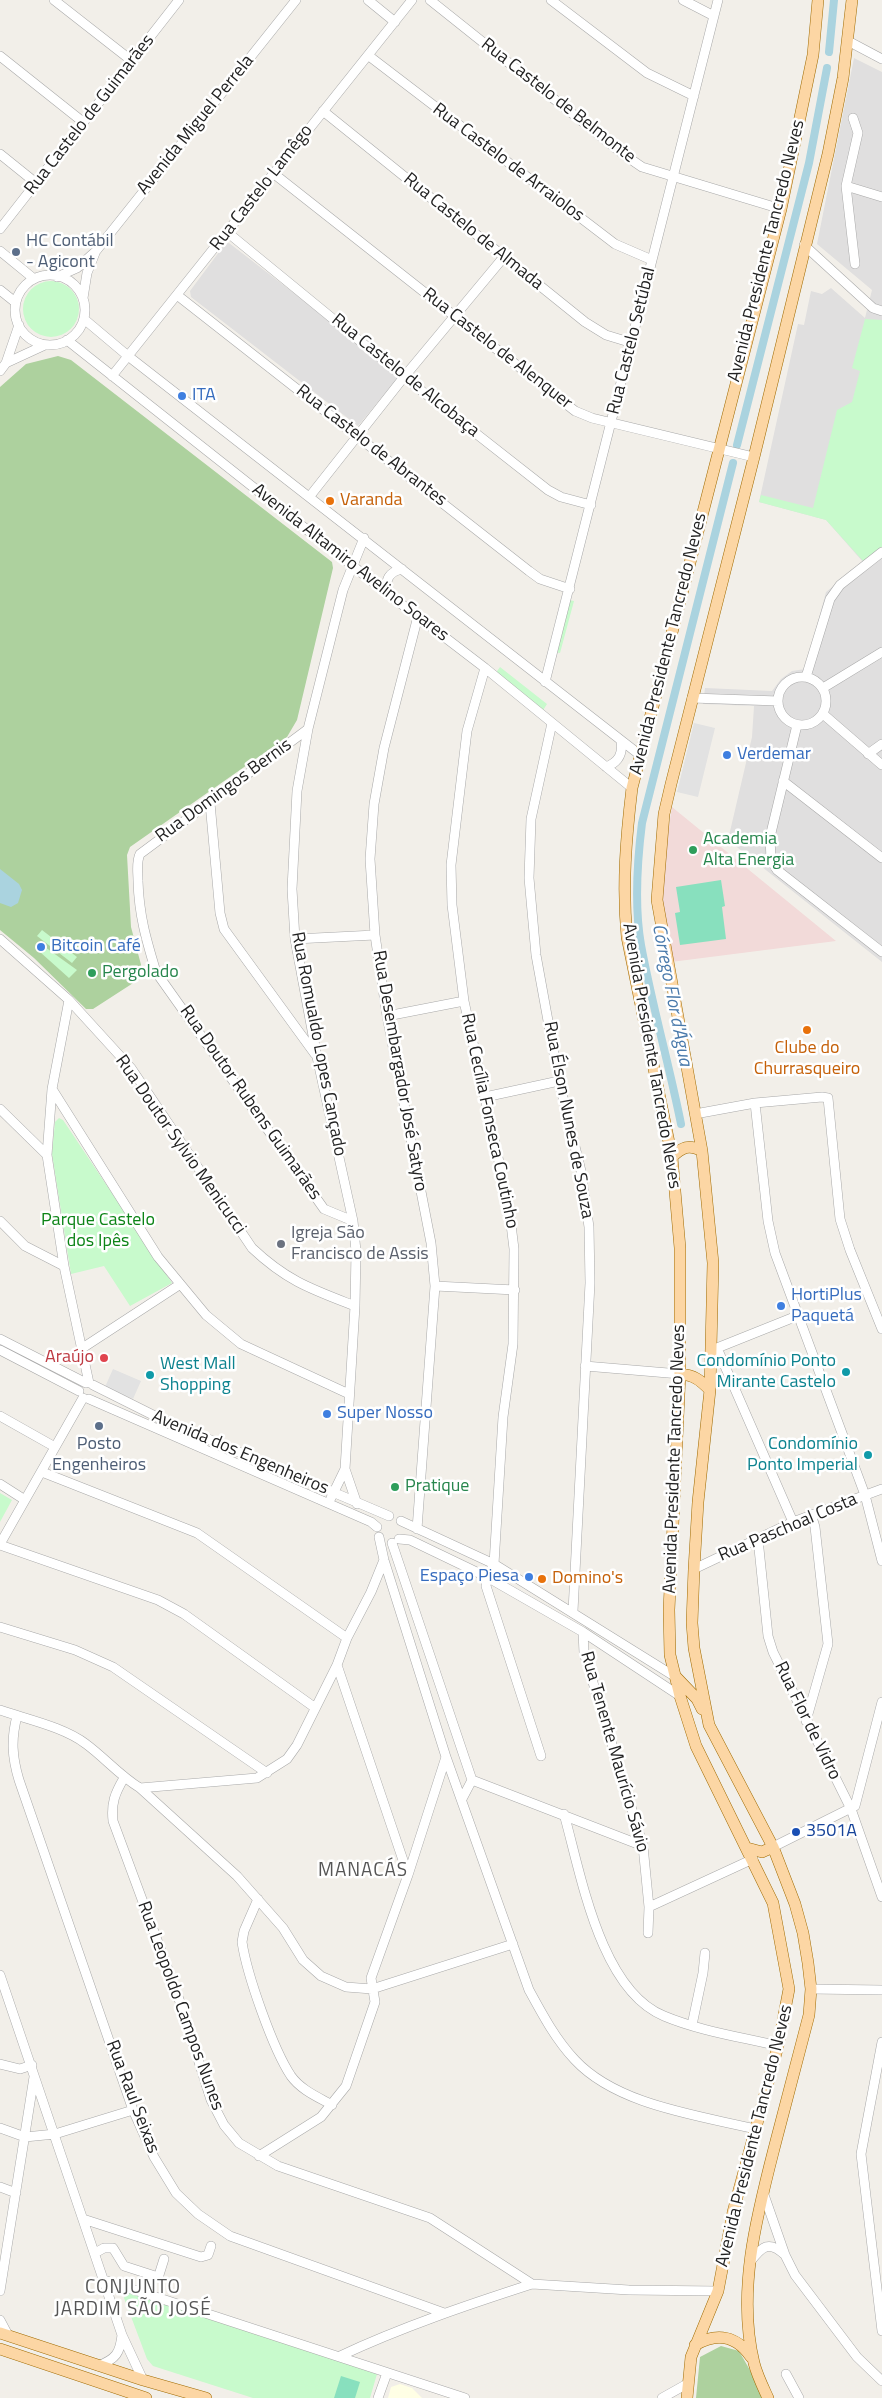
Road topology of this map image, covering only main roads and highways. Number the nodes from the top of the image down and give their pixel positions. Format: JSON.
{"nodes":[{"id":1,"x":818,"y":0,"type":"edge"},
{"id":2,"x":852,"y":0,"type":"edge"},
{"id":3,"x":698,"y":1130,"type":"junction"},
{"id":4,"x":669,"y":1139,"type":"junction"},
{"id":5,"x":702,"y":1151,"type":"junction"},
{"id":6,"x":672,"y":1157,"type":"junction"},
{"id":7,"x":680,"y":1374,"type":"junction"},
{"id":8,"x":710,"y":1390,"type":"junction"},
{"id":9,"x":674,"y":1676,"type":"junction"},
{"id":10,"x":709,"y":1724,"type":"junction"},
{"id":11,"x":773,"y":1847,"type":"junction"},
{"id":12,"x":747,"y":1848,"type":"junction"},
{"id":13,"x":4,"y":2334,"type":"edge"},
{"id":14,"x":696,"y":2345,"type":"junction"},
{"id":15,"x":0,"y":2349,"type":"edge"},
{"id":16,"x":754,"y":2364,"type":"junction"},
{"id":17,"x":146,"y":2398,"type":"edge"},
{"id":18,"x":206,"y":2398,"type":"edge"},
{"id":19,"x":687,"y":2398,"type":"edge"},
{"id":20,"x":768,"y":2398,"type":"edge"}],
"edges":[{"from":1,"to":4,"type":"main road","name":"Avenida Presidente Tancredo Neves"},
{"from":2,"to":3,"type":"main road","name":"Avenida Presidente Tancredo Neves"},
{"from":3,"to":4,"type":"main road"},
{"from":3,"to":5,"type":"main road","name":"Avenida Presidente Tancredo Neves"},
{"from":4,"to":6,"type":"main road","name":"Avenida Presidente Tancredo Neves"},
{"from":5,"to":6,"type":"main road"},
{"from":5,"to":8,"type":"main road","name":"Avenida Presidente Tancredo Neves"},
{"from":6,"to":7,"type":"main road","name":"Avenida Presidente Tancredo Neves"},
{"from":7,"to":8,"type":"main road"},
{"from":7,"to":9,"type":"main road","name":"Avenida Presidente Tancredo Neves"},
{"from":8,"to":10,"type":"main road","name":"Avenida Presidente Tancredo Neves"},
{"from":9,"to":10,"type":"main road"},
{"from":9,"to":12,"type":"main road","name":"Avenida Presidente Tancredo Neves"},
{"from":10,"to":11,"type":"main road","name":"Avenida Presidente Tancredo Neves"},
{"from":11,"to":12,"type":"main road"},
{"from":11,"to":16,"type":"main road","name":"Avenida Presidente Tancredo Neves"},
{"from":12,"to":14,"type":"main road","name":"Avenida Presidente Tancredo Neves"},
{"from":13,"to":18,"type":"main road"},
{"from":14,"to":16,"type":"main road"},
{"from":14,"to":19,"type":"main road","name":"Avenida Presidente Tancredo Neves"},
{"from":15,"to":17,"type":"main road"},
{"from":16,"to":20,"type":"main road","name":"Avenida Presidente Tancredo Neves"}]}
